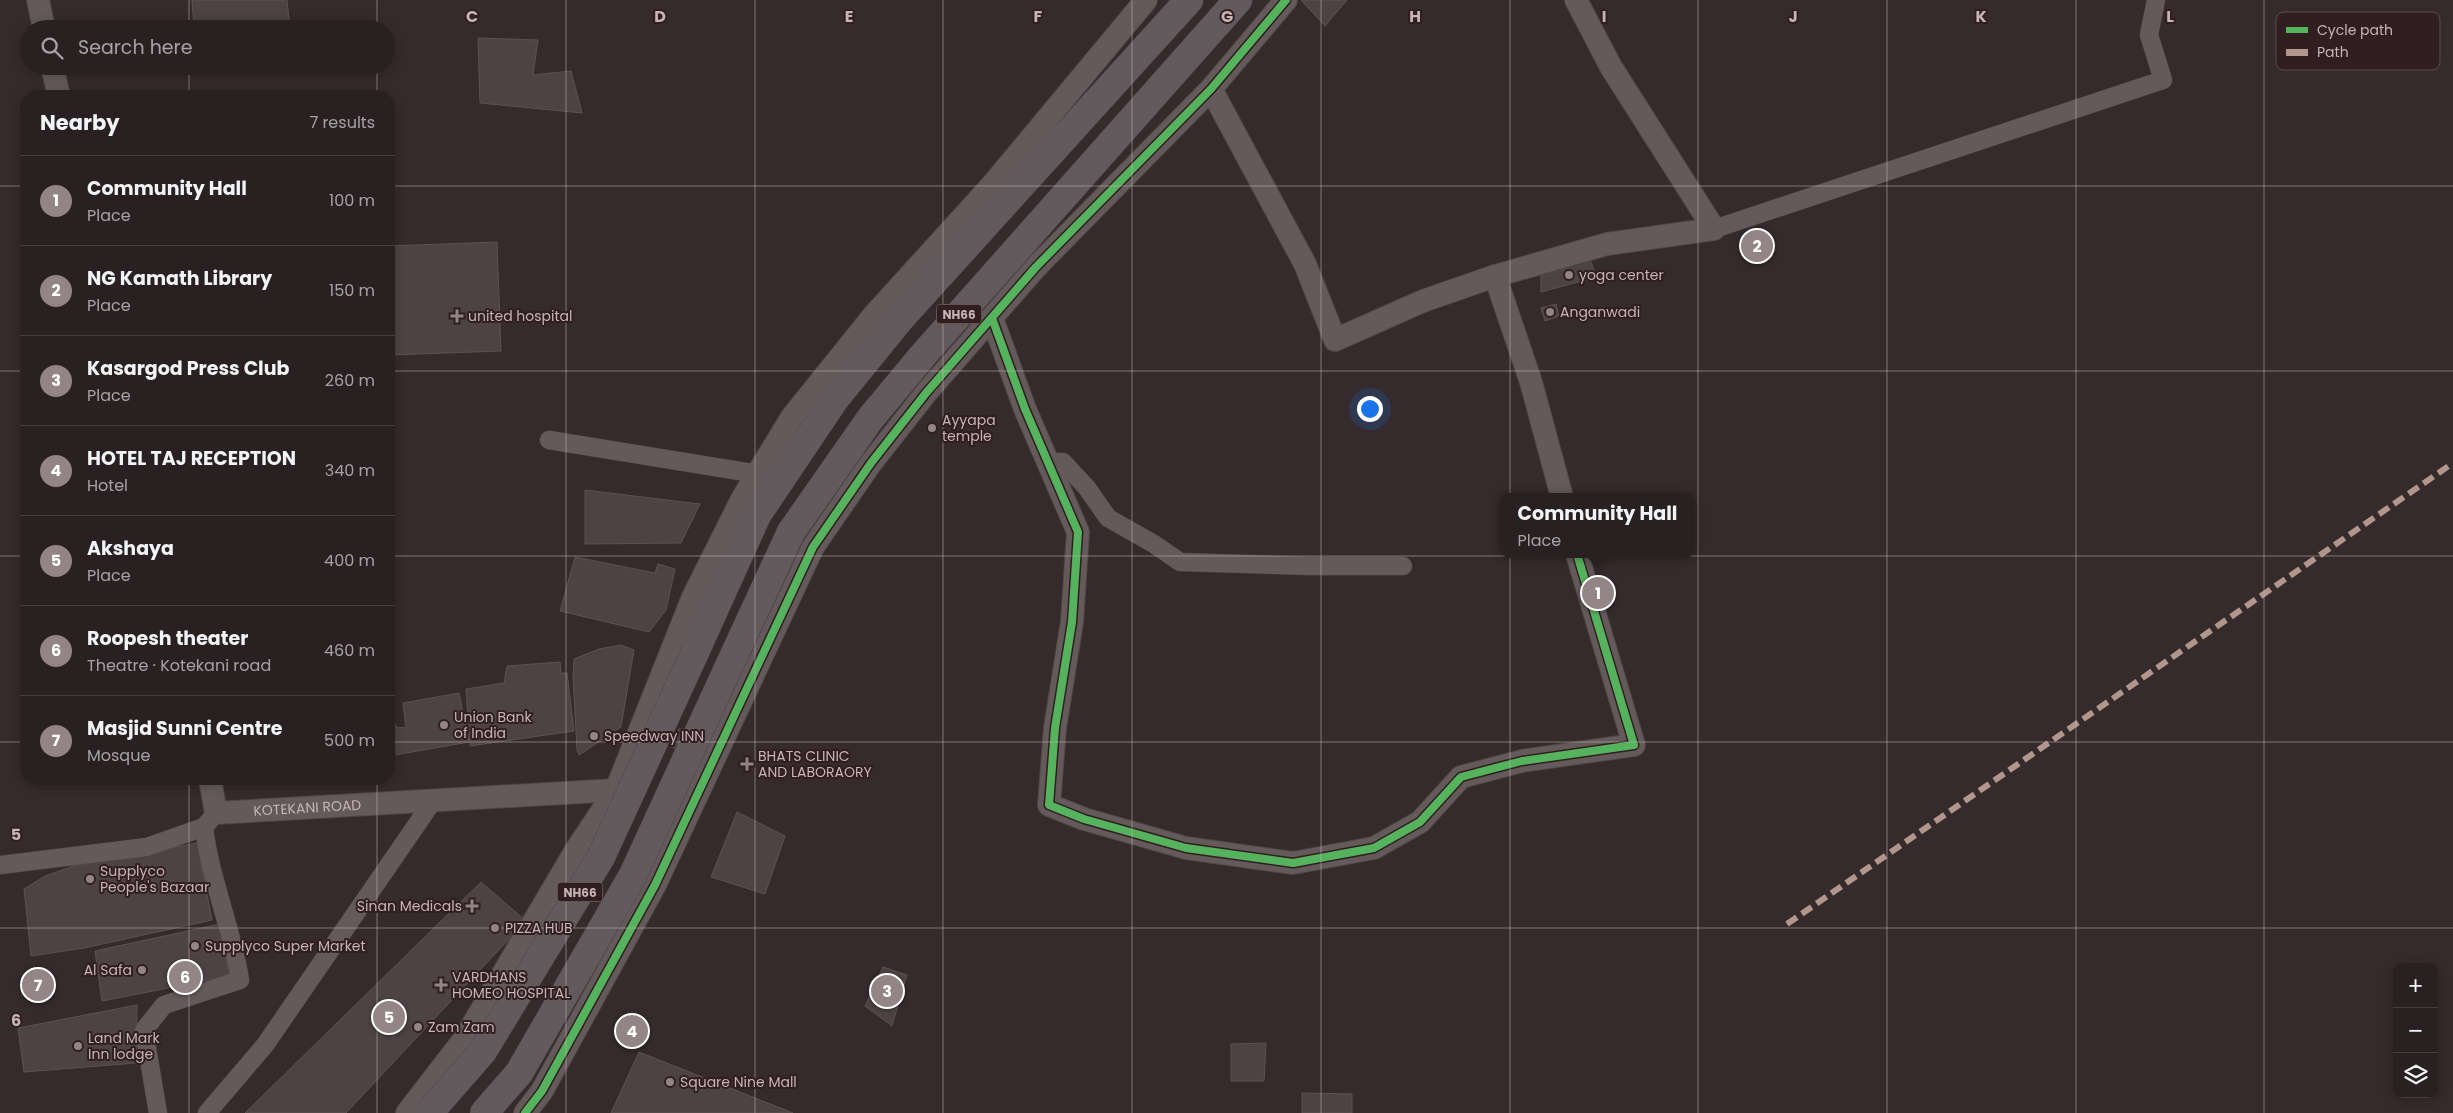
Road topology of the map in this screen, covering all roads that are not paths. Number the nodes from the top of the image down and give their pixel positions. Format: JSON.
{"nodes":[{"id":1,"x":38,"y":0,"type":"edge"},
{"id":2,"x":1146,"y":0,"type":"edge"},
{"id":3,"x":1189,"y":0,"type":"edge"},
{"id":4,"x":1238,"y":0,"type":"edge"},
{"id":5,"x":1286,"y":0,"type":"edge"},
{"id":6,"x":1576,"y":0,"type":"edge"},
{"id":7,"x":2156,"y":0,"type":"edge"},
{"id":8,"x":42,"y":20,"type":"edge"},
{"id":9,"x":54,"y":75,"type":"edge"},
{"id":10,"x":1211,"y":89,"type":"junction"},
{"id":11,"x":58,"y":90,"type":"edge"},
{"id":12,"x":1714,"y":229,"type":"junction"},
{"id":13,"x":1495,"y":276,"type":"junction"},
{"id":14,"x":992,"y":318,"type":"junction"},
{"id":15,"x":549,"y":440,"type":"dead end"},
{"id":16,"x":1050,"y":462,"type":"junction"},
{"id":17,"x":758,"y":474,"type":"junction"},
{"id":18,"x":1561,"y":493,"type":"edge"},
{"id":19,"x":1578,"y":558,"type":"edge"},
{"id":20,"x":1402,"y":566,"type":"dead end"},
{"id":21,"x":210,"y":785,"type":"edge"},
{"id":22,"x":616,"y":790,"type":"junction"},
{"id":23,"x":433,"y":801,"type":"junction"},
{"id":24,"x":210,"y":820,"type":"junction"},
{"id":25,"x":0,"y":865,"type":"edge"},
{"id":26,"x":158,"y":1113,"type":"edge"},
{"id":27,"x":207,"y":1113,"type":"edge"},
{"id":28,"x":407,"y":1113,"type":"edge"},
{"id":29,"x":429,"y":1113,"type":"edge"},
{"id":30,"x":484,"y":1113,"type":"edge"},
{"id":31,"x":525,"y":1113,"type":"edge"}],
"edges":[{"from":1,"to":8,"type":"street"},
{"from":2,"to":17,"type":"street"},
{"from":3,"to":29,"type":"highway","number":"NH66","bridge":true},
{"from":4,"to":30,"type":"highway","number":"NH66","bridge":true},
{"from":5,"to":10,"type":"street"},
{"from":6,"to":12,"type":"street"},
{"from":7,"to":12,"type":"street"},
{"from":9,"to":11,"type":"street"},
{"from":10,"to":13,"type":"street"},
{"from":10,"to":14,"type":"street"},
{"from":12,"to":13,"type":"street"},
{"from":13,"to":18,"type":"street"},
{"from":14,"to":16,"type":"street"},
{"from":14,"to":31,"type":"street"},
{"from":15,"to":17,"type":"street"},
{"from":16,"to":19,"type":"street"},
{"from":16,"to":20,"type":"street"},
{"from":17,"to":22,"type":"street"},
{"from":21,"to":24,"type":"street"},
{"from":22,"to":23,"type":"street","name":"KOTEKANI ROAD"},
{"from":22,"to":28,"type":"street"},
{"from":23,"to":24,"type":"street","name":"KOTEKANI ROAD"},
{"from":23,"to":27,"type":"street"},
{"from":24,"to":25,"type":"street"},
{"from":24,"to":26,"type":"street"}]}
